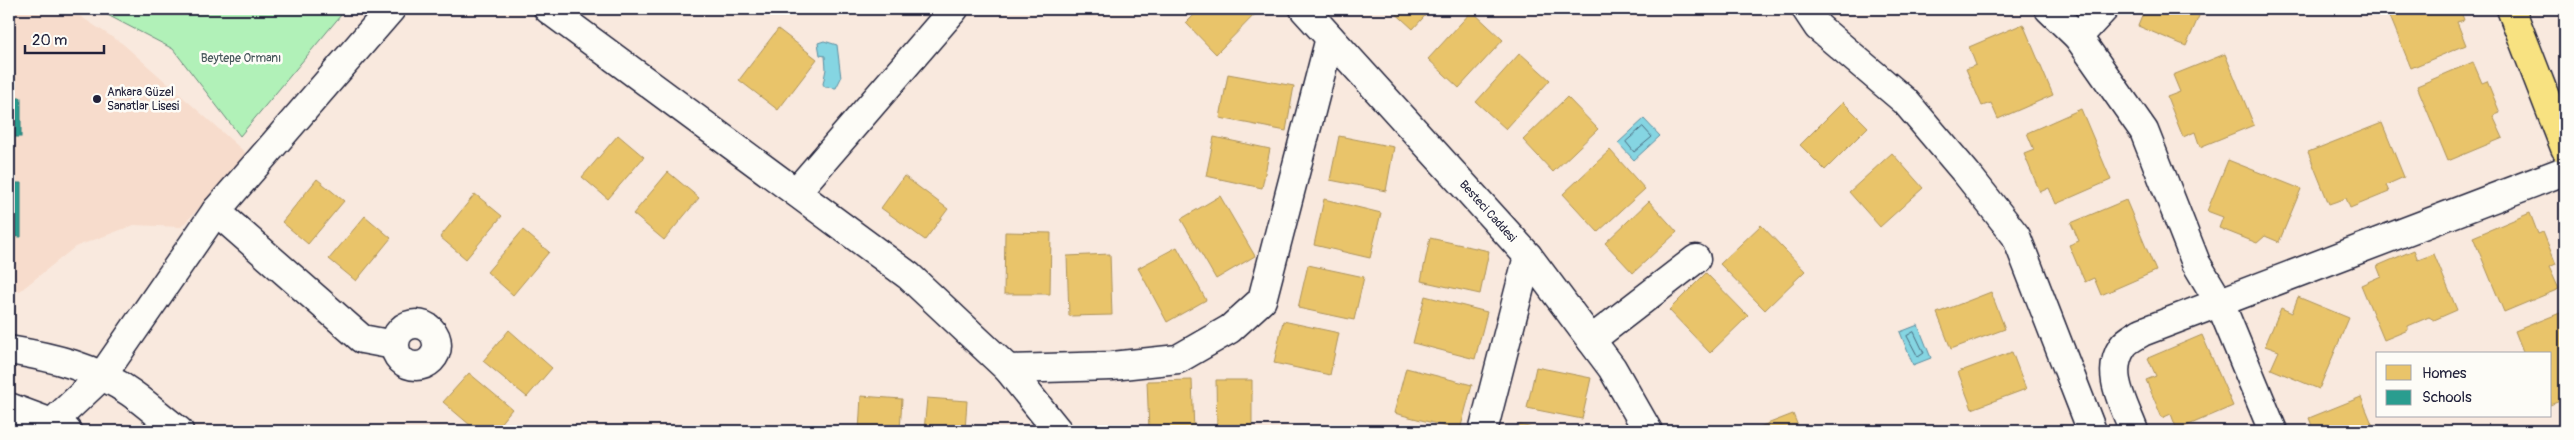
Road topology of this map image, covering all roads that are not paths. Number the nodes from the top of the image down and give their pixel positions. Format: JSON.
{"nodes":[{"id":1,"x":391,"y":9,"type":"edge"},
{"id":2,"x":548,"y":9,"type":"edge"},
{"id":3,"x":954,"y":9,"type":"edge"},
{"id":4,"x":1304,"y":9,"type":"edge"},
{"id":5,"x":1806,"y":9,"type":"edge"},
{"id":6,"x":2049,"y":9,"type":"edge"},
{"id":7,"x":2104,"y":9,"type":"edge"},
{"id":8,"x":2511,"y":9,"type":"edge"},
{"id":9,"x":2078,"y":37,"type":"junction"},
{"id":10,"x":1330,"y":38,"type":"junction"},
{"id":11,"x":2562,"y":160,"type":"edge"},
{"id":12,"x":796,"y":192,"type":"junction"},
{"id":13,"x":216,"y":211,"type":"junction"},
{"id":14,"x":1528,"y":256,"type":"junction"},
{"id":15,"x":1696,"y":259,"type":"dead end"},
{"id":16,"x":2220,"y":303,"type":"junction"},
{"id":17,"x":1591,"y":340,"type":"junction"},
{"id":18,"x":394,"y":345,"type":"dead end"},
{"id":19,"x":9,"y":350,"type":"edge"},
{"id":20,"x":1008,"y":369,"type":"junction"},
{"id":21,"x":102,"y":376,"type":"junction"},
{"id":22,"x":9,"y":407,"type":"edge"},
{"id":23,"x":56,"y":428,"type":"edge"},
{"id":24,"x":179,"y":431,"type":"edge"},
{"id":25,"x":1058,"y":431,"type":"edge"},
{"id":26,"x":1483,"y":431,"type":"edge"},
{"id":27,"x":1648,"y":431,"type":"edge"},
{"id":28,"x":2092,"y":431,"type":"edge"},
{"id":29,"x":2134,"y":431,"type":"edge"},
{"id":30,"x":2273,"y":431,"type":"edge"}],
"edges":[{"from":1,"to":13,"type":"street"},
{"from":2,"to":12,"type":"street"},
{"from":3,"to":12,"type":"street"},
{"from":4,"to":10,"type":"street","name":"Besteci Caddesi"},
{"from":5,"to":28,"type":"street"},
{"from":6,"to":9,"type":"street"},
{"from":7,"to":9,"type":"street"},
{"from":8,"to":11,"type":"main road"},
{"from":9,"to":16,"type":"street"},
{"from":10,"to":14,"type":"street","name":"Besteci Caddesi"},
{"from":10,"to":20,"type":"street"},
{"from":11,"to":16,"type":"street"},
{"from":12,"to":20,"type":"street"},
{"from":13,"to":18,"type":"street"},
{"from":13,"to":21,"type":"street"},
{"from":14,"to":17,"type":"street","name":"Besteci Caddesi"},
{"from":14,"to":26,"type":"street"},
{"from":15,"to":17,"type":"street"},
{"from":16,"to":29,"type":"street"},
{"from":16,"to":30,"type":"street"},
{"from":17,"to":27,"type":"street","name":"Besteci Caddesi"},
{"from":19,"to":21,"type":"street"},
{"from":20,"to":25,"type":"street"},
{"from":21,"to":23,"type":"street"},
{"from":21,"to":24,"type":"street"},
{"from":22,"to":23,"type":"street"}]}
